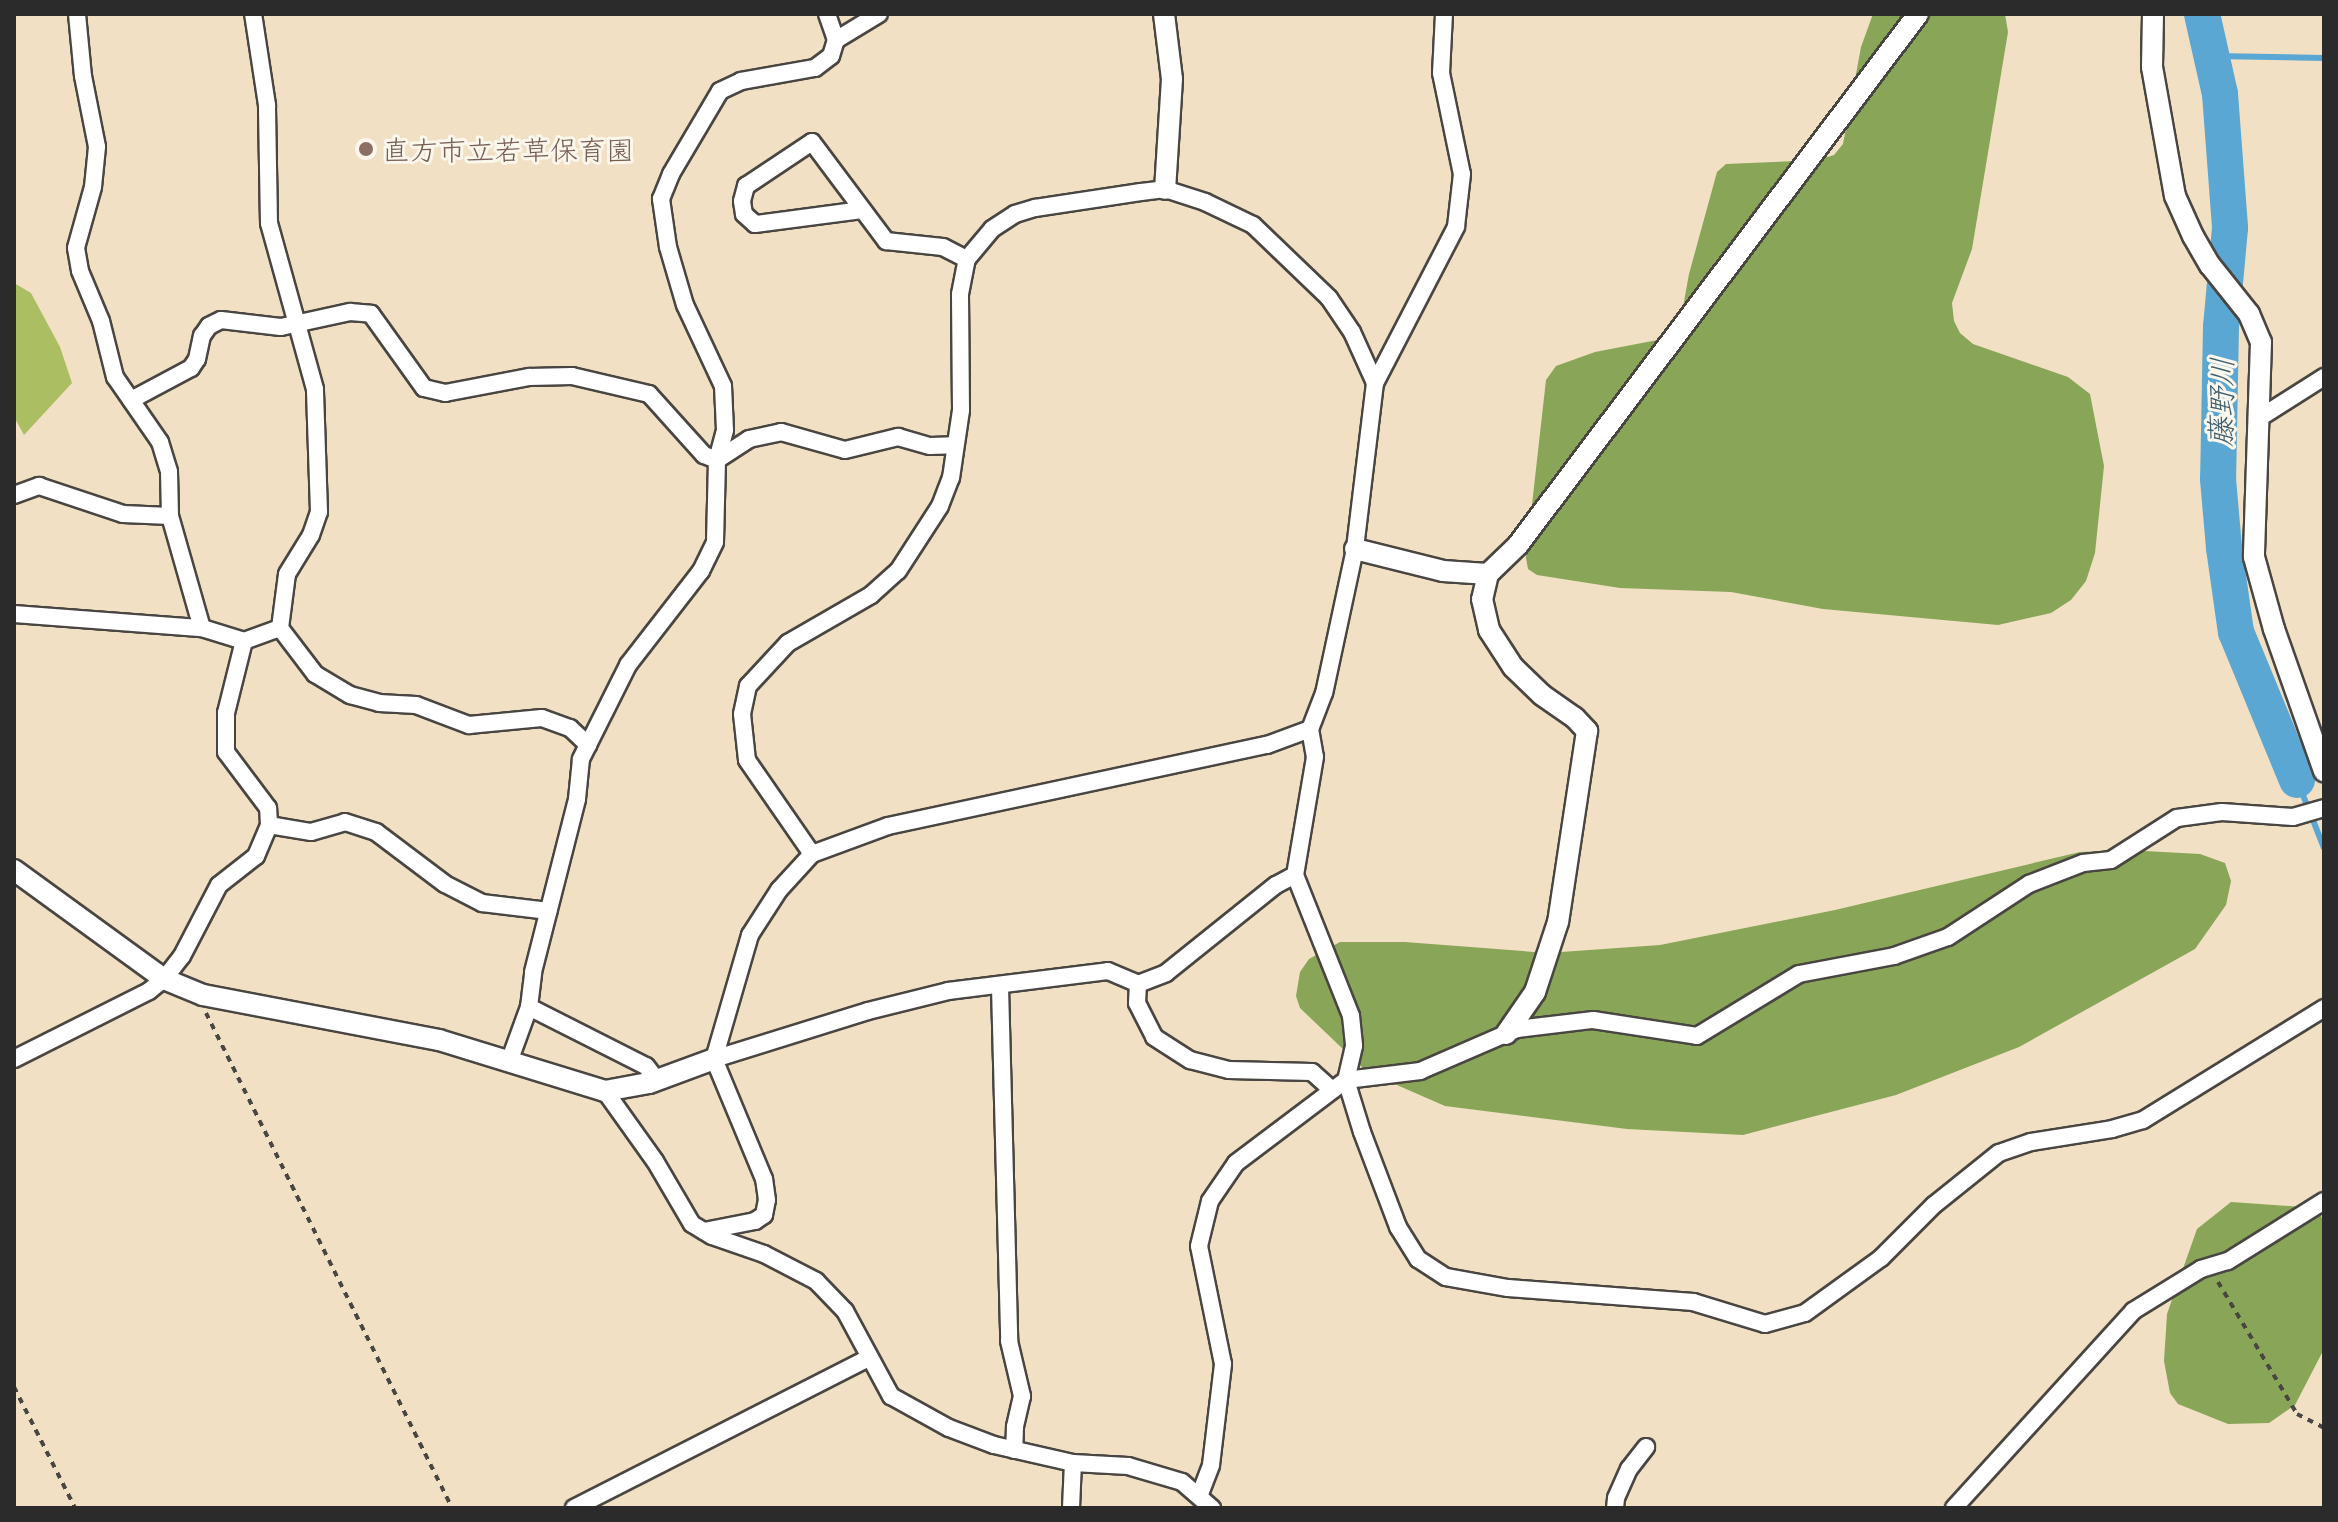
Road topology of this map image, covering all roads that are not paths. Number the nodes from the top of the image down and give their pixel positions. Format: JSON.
{"nodes":[{"id":1,"x":77,"y":14,"type":"edge"},
{"id":2,"x":253,"y":14,"type":"edge"},
{"id":3,"x":827,"y":14,"type":"edge"},
{"id":4,"x":879,"y":14,"type":"edge"},
{"id":5,"x":1164,"y":14,"type":"edge"},
{"id":6,"x":1444,"y":14,"type":"edge"},
{"id":7,"x":1918,"y":14,"type":"edge"},
{"id":8,"x":2153,"y":14,"type":"edge"},
{"id":9,"x":836,"y":40,"type":"junction"},
{"id":10,"x":1165,"y":189,"type":"junction"},
{"id":11,"x":862,"y":210,"type":"junction"},
{"id":12,"x":967,"y":259,"type":"junction"},
{"id":13,"x":297,"y":325,"type":"junction"},
{"id":14,"x":2324,"y":377,"type":"edge"},
{"id":15,"x":1375,"y":383,"type":"junction"},
{"id":16,"x":131,"y":400,"type":"junction"},
{"id":17,"x":2261,"y":417,"type":"junction"},
{"id":18,"x":954,"y":445,"type":"junction"},
{"id":19,"x":717,"y":460,"type":"junction"},
{"id":20,"x":14,"y":495,"type":"edge"},
{"id":21,"x":170,"y":516,"type":"junction"},
{"id":22,"x":1355,"y":549,"type":"junction"},
{"id":23,"x":1488,"y":574,"type":"junction"},
{"id":24,"x":14,"y":614,"type":"edge"},
{"id":25,"x":202,"y":628,"type":"junction"},
{"id":26,"x":280,"y":628,"type":"junction"},
{"id":27,"x":244,"y":641,"type":"junction"},
{"id":28,"x":1310,"y":729,"type":"junction"},
{"id":29,"x":588,"y":745,"type":"junction"},
{"id":30,"x":2324,"y":771,"type":"edge"},
{"id":31,"x":2324,"y":808,"type":"edge"},
{"id":32,"x":269,"y":825,"type":"junction"},
{"id":33,"x":812,"y":854,"type":"junction"},
{"id":34,"x":14,"y":870,"type":"edge"},
{"id":35,"x":1295,"y":875,"type":"junction"},
{"id":36,"x":549,"y":911,"type":"junction"},
{"id":37,"x":164,"y":979,"type":"junction"},
{"id":38,"x":1138,"y":984,"type":"junction"},
{"id":39,"x":1000,"y":987,"type":"junction"},
{"id":40,"x":529,"y":1007,"type":"junction"},
{"id":41,"x":2324,"y":1008,"type":"edge"},
{"id":42,"x":1506,"y":1034,"type":"junction"},
{"id":43,"x":14,"y":1059,"type":"edge"},
{"id":44,"x":714,"y":1059,"type":"junction"},
{"id":45,"x":509,"y":1062,"type":"junction"},
{"id":46,"x":657,"y":1080,"type":"junction"},
{"id":47,"x":1339,"y":1085,"type":"junction"},
{"id":48,"x":605,"y":1091,"type":"junction"},
{"id":49,"x":2324,"y":1201,"type":"edge"},
{"id":50,"x":704,"y":1231,"type":"junction"},
{"id":51,"x":868,"y":1358,"type":"junction"},
{"id":52,"x":1646,"y":1447,"type":"dead end"},
{"id":53,"x":1014,"y":1450,"type":"junction"},
{"id":54,"x":1073,"y":1463,"type":"junction"},
{"id":55,"x":1200,"y":1494,"type":"junction"},
{"id":56,"x":574,"y":1508,"type":"edge"},
{"id":57,"x":1071,"y":1508,"type":"edge"},
{"id":58,"x":1212,"y":1508,"type":"edge"},
{"id":59,"x":1615,"y":1508,"type":"edge"},
{"id":60,"x":1954,"y":1508,"type":"edge"}],
"edges":[{"from":1,"to":16,"type":"street"},
{"from":2,"to":13,"type":"street"},
{"from":3,"to":9,"type":"street"},
{"from":4,"to":9,"type":"street"},
{"from":5,"to":10,"type":"street"},
{"from":6,"to":15,"type":"street"},
{"from":7,"to":23,"type":"street"},
{"from":8,"to":17,"type":"street"},
{"from":9,"to":19,"type":"street"},
{"from":10,"to":12,"type":"street"},
{"from":10,"to":15,"type":"street"},
{"from":11,"to":11,"type":"street"},
{"from":11,"to":12,"type":"street"},
{"from":12,"to":18,"type":"street"},
{"from":13,"to":16,"type":"street"},
{"from":13,"to":19,"type":"street"},
{"from":13,"to":26,"type":"street"},
{"from":14,"to":17,"type":"street"},
{"from":15,"to":22,"type":"street"},
{"from":16,"to":21,"type":"street"},
{"from":17,"to":30,"type":"street"},
{"from":18,"to":19,"type":"street"},
{"from":18,"to":33,"type":"street"},
{"from":19,"to":29,"type":"street"},
{"from":20,"to":21,"type":"street"},
{"from":21,"to":25,"type":"street"},
{"from":22,"to":23,"type":"street"},
{"from":22,"to":28,"type":"street"},
{"from":23,"to":42,"type":"street"},
{"from":24,"to":25,"type":"street"},
{"from":25,"to":27,"type":"street"},
{"from":26,"to":27,"type":"street"},
{"from":26,"to":29,"type":"street"},
{"from":27,"to":32,"type":"street"},
{"from":28,"to":33,"type":"street"},
{"from":28,"to":35,"type":"street"},
{"from":29,"to":36,"type":"street"},
{"from":31,"to":42,"type":"street"},
{"from":32,"to":36,"type":"street"},
{"from":32,"to":37,"type":"street"},
{"from":33,"to":44,"type":"street"},
{"from":34,"to":37,"type":"street"},
{"from":35,"to":38,"type":"street"},
{"from":35,"to":47,"type":"street"},
{"from":36,"to":40,"type":"street"},
{"from":37,"to":43,"type":"street"},
{"from":37,"to":45,"type":"street"},
{"from":38,"to":39,"type":"street"},
{"from":38,"to":47,"type":"street"},
{"from":39,"to":44,"type":"street"},
{"from":39,"to":53,"type":"street"},
{"from":40,"to":45,"type":"street"},
{"from":40,"to":46,"type":"street"},
{"from":41,"to":47,"type":"street"},
{"from":42,"to":47,"type":"street"},
{"from":44,"to":46,"type":"street"},
{"from":44,"to":50,"type":"street"},
{"from":45,"to":48,"type":"street"},
{"from":46,"to":48,"type":"street"},
{"from":47,"to":55,"type":"street"},
{"from":48,"to":50,"type":"street"},
{"from":49,"to":60,"type":"street"},
{"from":50,"to":51,"type":"street"},
{"from":51,"to":53,"type":"street"},
{"from":51,"to":56,"type":"street"},
{"from":52,"to":59,"type":"street"},
{"from":53,"to":54,"type":"street"},
{"from":54,"to":55,"type":"street"},
{"from":54,"to":57,"type":"street"},
{"from":55,"to":58,"type":"street"}]}
